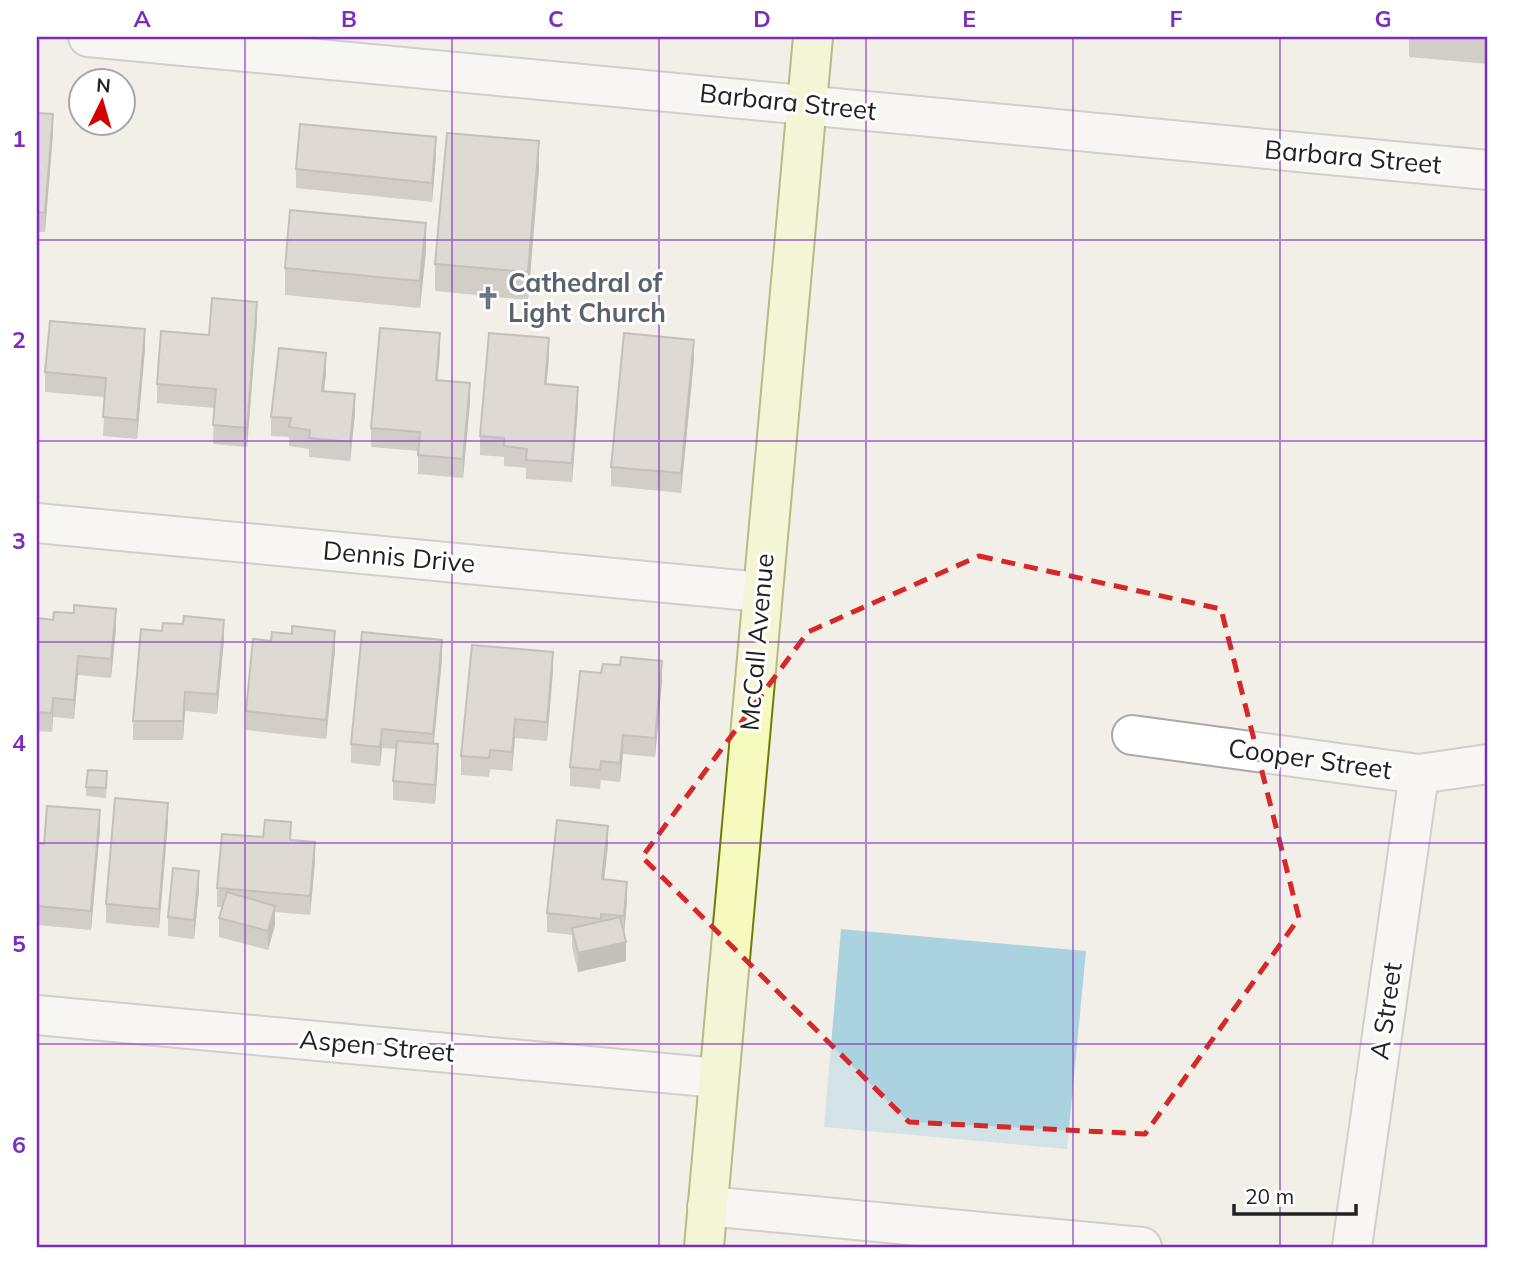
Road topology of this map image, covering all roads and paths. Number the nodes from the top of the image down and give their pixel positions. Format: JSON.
{"nodes":[{"id":1,"x":88,"y":37,"type":"edge"},
{"id":2,"x":813,"y":37,"type":"edge"},
{"id":3,"x":807,"y":104,"type":"junction"},
{"id":4,"x":1488,"y":170,"type":"edge"},
{"id":5,"x":37,"y":523,"type":"edge"},
{"id":6,"x":761,"y":592,"type":"junction"},
{"id":7,"x":1132,"y":735,"type":"dead end"},
{"id":8,"x":1488,"y":764,"type":"edge"},
{"id":9,"x":1419,"y":774,"type":"junction"},
{"id":10,"x":37,"y":1015,"type":"edge"},
{"id":11,"x":718,"y":1078,"type":"junction"},
{"id":12,"x":707,"y":1206,"type":"junction"},
{"id":13,"x":704,"y":1247,"type":"edge"},
{"id":14,"x":1142,"y":1247,"type":"edge"},
{"id":15,"x":1352,"y":1247,"type":"edge"}],
"edges":[{"from":1,"to":3,"type":"street","name":"Barbara Street"},
{"from":2,"to":3,"type":"main road","name":"McCall Avenue"},
{"from":3,"to":4,"type":"street","name":"Barbara Street"},
{"from":3,"to":6,"type":"main road","name":"McCall Avenue"},
{"from":5,"to":6,"type":"street","name":"Dennis Drive"},
{"from":6,"to":11,"type":"main road","name":"McCall Avenue"},
{"from":7,"to":9,"type":"street","name":"Cooper Street"},
{"from":8,"to":9,"type":"street","name":"Cooper Street"},
{"from":9,"to":15,"type":"street","name":"A Street"},
{"from":10,"to":11,"type":"street","name":"Aspen Street"},
{"from":11,"to":12,"type":"main road","name":"McCall Avenue"},
{"from":12,"to":13,"type":"main road","name":"McCall Avenue"},
{"from":12,"to":14,"type":"street"}]}
